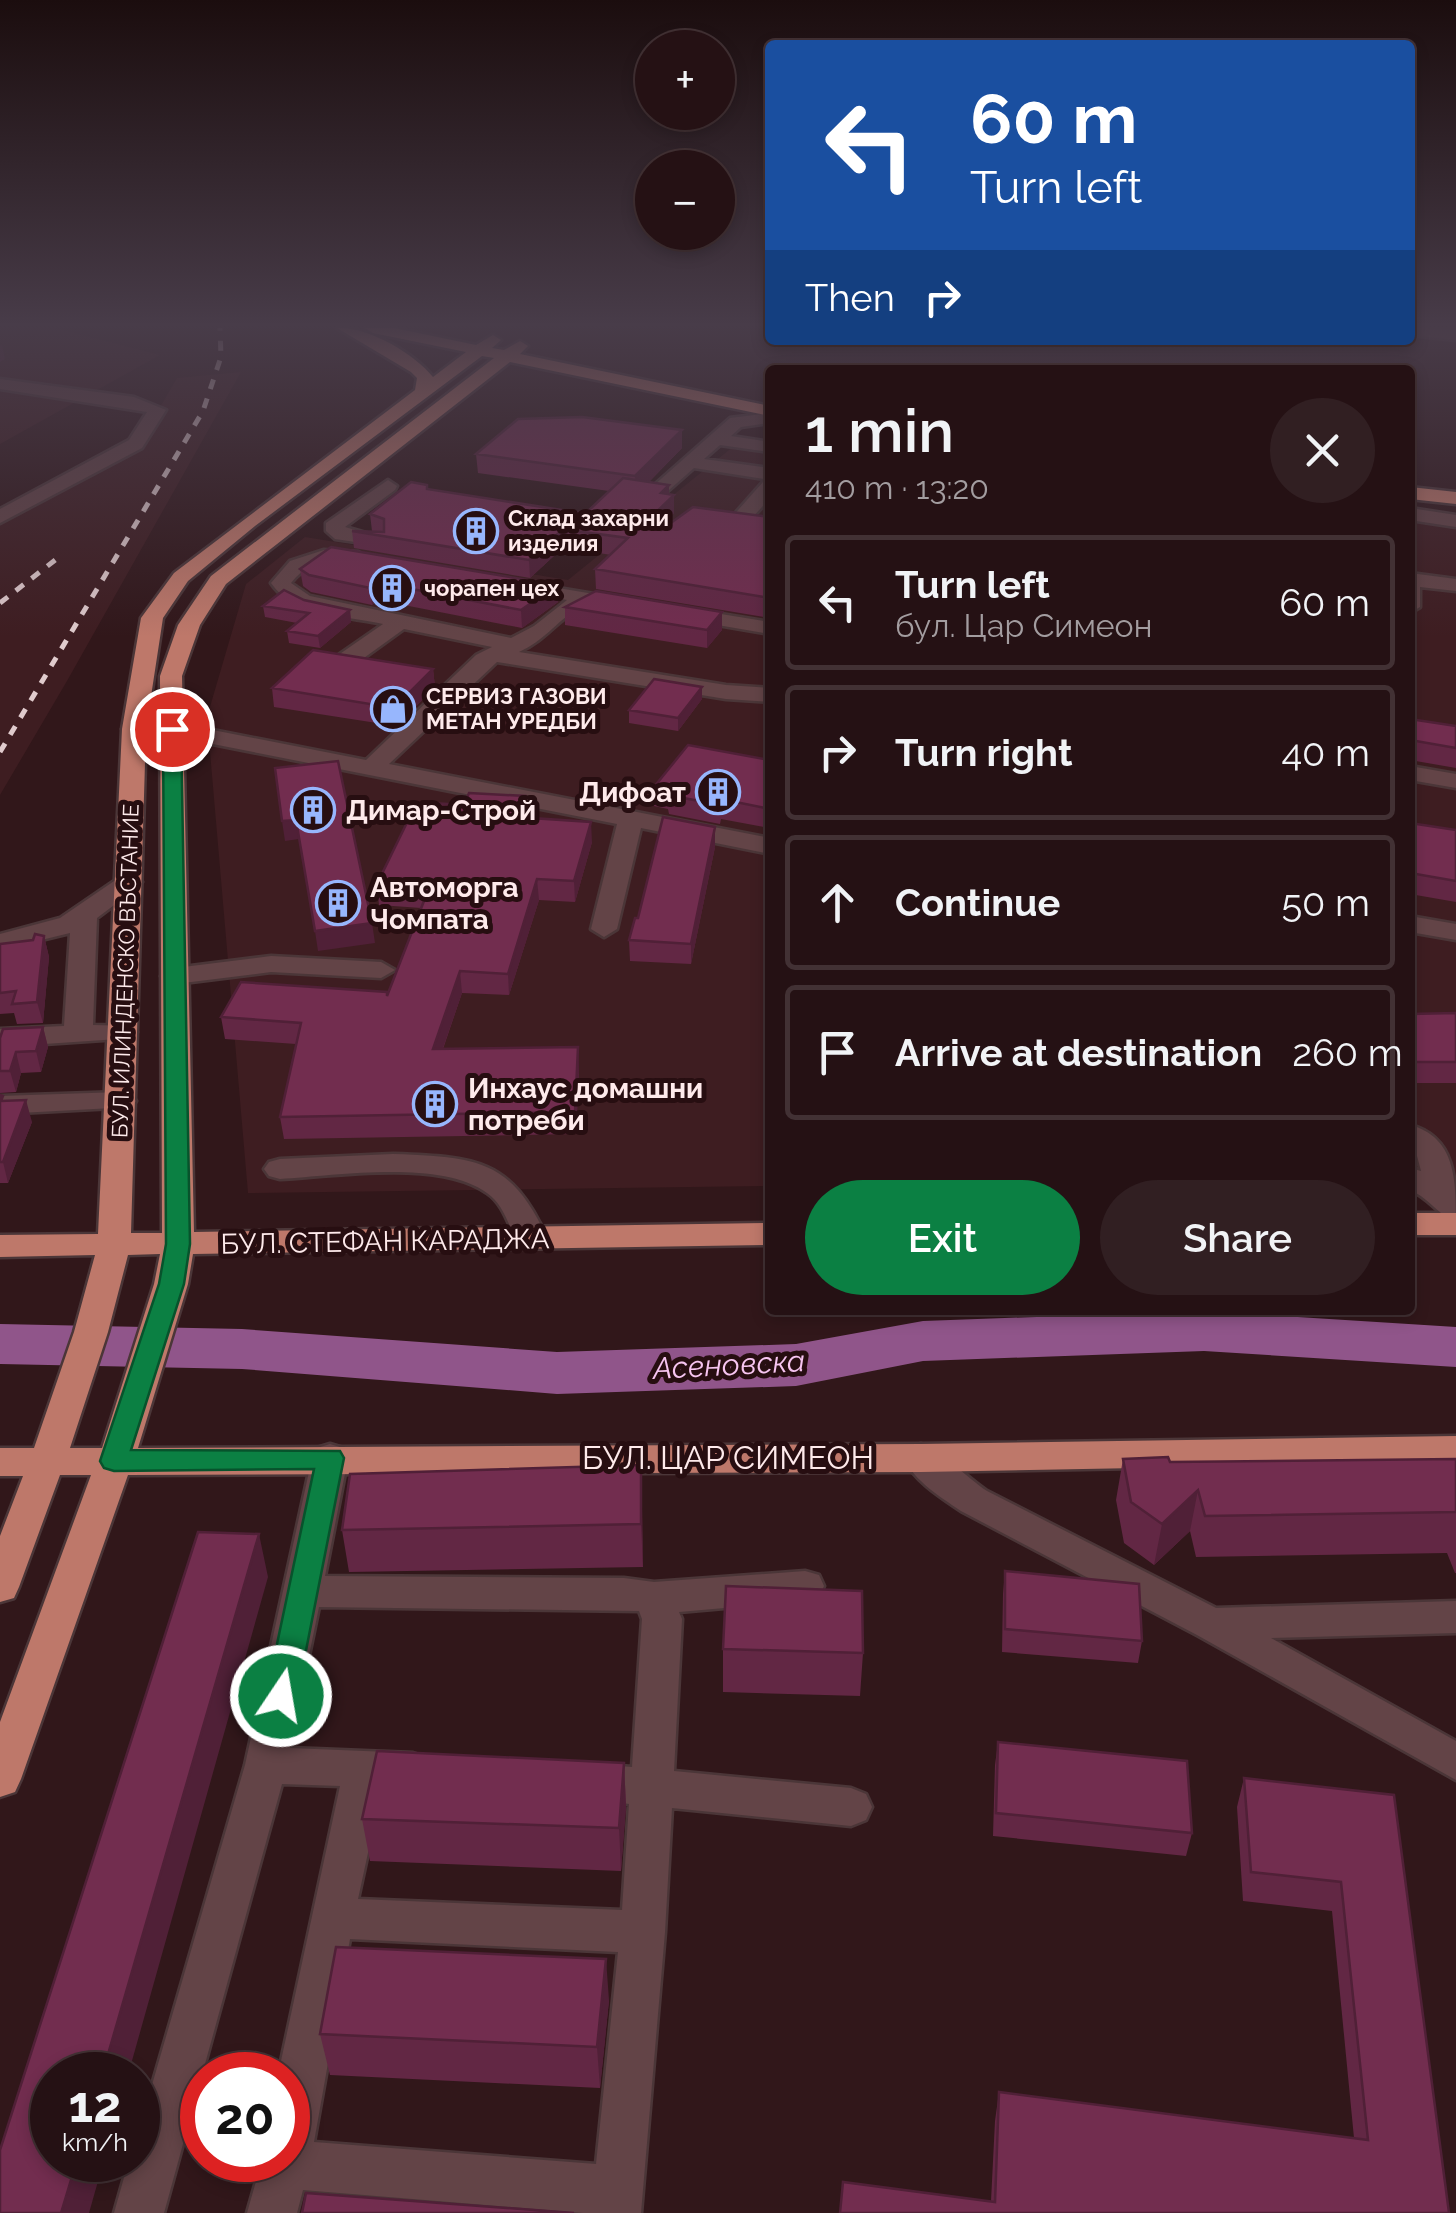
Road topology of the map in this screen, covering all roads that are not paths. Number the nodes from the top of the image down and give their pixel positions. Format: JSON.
{"nodes":[{"id":1,"x":143,"y":431,"type":"edge"},
{"id":2,"x":386,"y":431,"type":"edge"},
{"id":3,"x":398,"y":431,"type":"edge"},
{"id":4,"x":725,"y":431,"type":"edge"},
{"id":5,"x":714,"y":440,"type":"junction"},
{"id":6,"x":765,"y":446,"type":"edge"},
{"id":7,"x":688,"y":462,"type":"junction"},
{"id":8,"x":765,"y":473,"type":"edge"},
{"id":9,"x":346,"y":480,"type":"junction"},
{"id":10,"x":765,"y":490,"type":"edge"},
{"id":11,"x":1415,"y":490,"type":"edge"},
{"id":12,"x":1456,"y":490,"type":"edge"},
{"id":13,"x":1415,"y":491,"type":"edge"},
{"id":14,"x":653,"y":494,"type":"edge"},
{"id":15,"x":1456,"y":498,"type":"edge"},
{"id":16,"x":1415,"y":515,"type":"edge"},
{"id":17,"x":0,"y":517,"type":"edge"},
{"id":18,"x":1456,"y":520,"type":"edge"},
{"id":19,"x":765,"y":525,"type":"edge"},
{"id":20,"x":505,"y":563,"type":"edge"},
{"id":21,"x":490,"y":579,"type":"edge"},
{"id":22,"x":1415,"y":582,"type":"edge"},
{"id":23,"x":1456,"y":585,"type":"edge"},
{"id":24,"x":544,"y":588,"type":"junction"},
{"id":25,"x":590,"y":600,"type":"junction"},
{"id":26,"x":400,"y":622,"type":"junction"},
{"id":27,"x":765,"y":627,"type":"edge"},
{"id":28,"x":507,"y":650,"type":"junction"},
{"id":29,"x":342,"y":663,"type":"edge"},
{"id":30,"x":765,"y":695,"type":"edge"},
{"id":31,"x":172,"y":729,"type":"junction"},
{"id":32,"x":134,"y":730,"type":"junction"},
{"id":33,"x":370,"y":769,"type":"junction"},
{"id":34,"x":1415,"y":774,"type":"edge"},
{"id":35,"x":1456,"y":780,"type":"edge"},
{"id":36,"x":631,"y":819,"type":"junction"},
{"id":37,"x":765,"y":845,"type":"edge"},
{"id":38,"x":129,"y":882,"type":"junction"},
{"id":39,"x":84,"y":917,"type":"junction"},
{"id":40,"x":1415,"y":925,"type":"edge"},
{"id":41,"x":604,"y":929,"type":"dead end"},
{"id":42,"x":1456,"y":932,"type":"edge"},
{"id":43,"x":0,"y":942,"type":"edge"},
{"id":44,"x":380,"y":970,"type":"dead end"},
{"id":45,"x":176,"y":976,"type":"junction"},
{"id":46,"x":123,"y":1032,"type":"junction"},
{"id":47,"x":78,"y":1033,"type":"junction"},
{"id":48,"x":0,"y":1038,"type":"edge"},
{"id":49,"x":121,"y":1101,"type":"junction"},
{"id":50,"x":0,"y":1104,"type":"edge"},
{"id":51,"x":1415,"y":1139,"type":"edge"},
{"id":52,"x":280,"y":1168,"type":"dead end"},
{"id":53,"x":1415,"y":1181,"type":"edge"},
{"id":54,"x":1449,"y":1201,"type":"edge"},
{"id":55,"x":1415,"y":1224,"type":"edge"},
{"id":56,"x":1456,"y":1224,"type":"edge"},
{"id":57,"x":765,"y":1234,"type":"edge"},
{"id":58,"x":531,"y":1238,"type":"junction"},
{"id":59,"x":178,"y":1244,"type":"junction"},
{"id":60,"x":114,"y":1245,"type":"junction"},
{"id":61,"x":0,"y":1246,"type":"edge"},
{"id":62,"x":1456,"y":1450,"type":"edge"},
{"id":63,"x":330,"y":1458,"type":"junction"},
{"id":64,"x":921,"y":1458,"type":"junction"},
{"id":65,"x":114,"y":1461,"type":"junction"},
{"id":66,"x":0,"y":1462,"type":"edge"},
{"id":67,"x":46,"y":1462,"type":"junction"},
{"id":68,"x":0,"y":1586,"type":"edge"},
{"id":69,"x":805,"y":1586,"type":"edge"},
{"id":70,"x":304,"y":1591,"type":"junction"},
{"id":71,"x":654,"y":1598,"type":"junction"},
{"id":72,"x":1456,"y":1617,"type":"edge"},
{"id":73,"x":1212,"y":1624,"type":"junction"},
{"id":74,"x":1456,"y":1762,"type":"edge"},
{"id":75,"x":266,"y":1765,"type":"junction"},
{"id":76,"x":364,"y":1768,"type":"junction"},
{"id":77,"x":460,"y":1774,"type":"edge"},
{"id":78,"x":536,"y":1778,"type":"edge"},
{"id":79,"x":0,"y":1779,"type":"edge"},
{"id":80,"x":650,"y":1785,"type":"junction"},
{"id":81,"x":851,"y":1807,"type":"dead end"},
{"id":82,"x":331,"y":1918,"type":"junction"},
{"id":83,"x":643,"y":1932,"type":"junction"},
{"id":84,"x":306,"y":2052,"type":"edge"},
{"id":85,"x":310,"y":2161,"type":"edge"},
{"id":86,"x":280,"y":2182,"type":"edge"},
{"id":87,"x":617,"y":2202,"type":"edge"},
{"id":88,"x":139,"y":2213,"type":"edge"},
{"id":89,"x":272,"y":2213,"type":"edge"}],
"edges":[{"from":1,"to":17,"type":"street"},
{"from":2,"to":32,"type":"main road","name":"БУЛ. ИЛИНДЕНСКО ВЪСТАНИЕ"},
{"from":3,"to":9,"type":"main road","name":"БУЛ. ИЛИНДЕНСКО ВЪСТАНИЕ"},
{"from":4,"to":5,"type":"street"},
{"from":5,"to":6,"type":"street"},
{"from":5,"to":7,"type":"street"},
{"from":7,"to":8,"type":"street"},
{"from":7,"to":14,"type":"street"},
{"from":9,"to":26,"type":"street"},
{"from":9,"to":31,"type":"main road","name":"БУЛ. ИЛИНДЕНСКО ВЪСТАНИЕ"},
{"from":10,"to":19,"type":"street"},
{"from":11,"to":12,"type":"main road"},
{"from":13,"to":15,"type":"main road"},
{"from":16,"to":18,"type":"street"},
{"from":20,"to":24,"type":"street"},
{"from":21,"to":24,"type":"street"},
{"from":22,"to":23,"type":"street"},
{"from":24,"to":25,"type":"street"},
{"from":25,"to":27,"type":"street"},
{"from":25,"to":28,"type":"street"},
{"from":26,"to":28,"type":"street"},
{"from":26,"to":29,"type":"street"},
{"from":28,"to":30,"type":"street"},
{"from":28,"to":33,"type":"street"},
{"from":31,"to":32,"type":"street"},
{"from":31,"to":33,"type":"street"},
{"from":31,"to":45,"type":"main road","name":"БУЛ. ИЛИНДЕНСКО ВЪСТАНИЕ"},
{"from":32,"to":38,"type":"main road","name":"БУЛ. ИЛИНДЕНСКО ВЪСТАНИЕ"},
{"from":33,"to":36,"type":"street"},
{"from":34,"to":35,"type":"street"},
{"from":36,"to":37,"type":"street"},
{"from":36,"to":41,"type":"street"},
{"from":38,"to":39,"type":"street"},
{"from":38,"to":46,"type":"main road","name":"БУЛ. ИЛИНДЕНСКО ВЪСТАНИЕ"},
{"from":39,"to":43,"type":"street"},
{"from":39,"to":47,"type":"street"},
{"from":40,"to":42,"type":"street"},
{"from":44,"to":45,"type":"street"},
{"from":45,"to":59,"type":"main road","name":"БУЛ. ИЛИНДЕНСКО ВЪСТАНИЕ"},
{"from":46,"to":47,"type":"street"},
{"from":46,"to":49,"type":"main road","name":"БУЛ. ИЛИНДЕНСКО ВЪСТАНИЕ"},
{"from":47,"to":48,"type":"street"},
{"from":49,"to":50,"type":"street"},
{"from":49,"to":60,"type":"main road","name":"БУЛ. ИЛИНДЕНСКО ВЪСТАНИЕ"},
{"from":51,"to":54,"type":"street"},
{"from":52,"to":58,"type":"street"},
{"from":53,"to":54,"type":"street"},
{"from":55,"to":56,"type":"main road"},
{"from":57,"to":58,"type":"main road","name":"БУЛ. СТЕФАН КАРАДЖА"},
{"from":58,"to":59,"type":"main road","name":"БУЛ. СТЕФАН КАРАДЖА"},
{"from":59,"to":60,"type":"main road","name":"БУЛ. СТЕФАН КАРАДЖА"},
{"from":59,"to":65,"type":"main road","name":"БУЛ. ИЛИНДЕНСКО ВЪСТАНИЕ"},
{"from":60,"to":61,"type":"main road","name":"БУЛ. СТЕФАН КАРАДЖА"},
{"from":60,"to":67,"type":"main road","name":"БУЛ. ИЛИНДЕНСКО ВЪСТАНИЕ"},
{"from":62,"to":64,"type":"main road","name":"БУЛ. ЦАР СИМЕОН"},
{"from":63,"to":64,"type":"main road","name":"БУЛ. ЦАР СИМЕОН"},
{"from":63,"to":65,"type":"main road","name":"БУЛ. ЦАР СИМЕОН"},
{"from":63,"to":70,"type":"street"},
{"from":64,"to":73,"type":"street"},
{"from":65,"to":67,"type":"main road","name":"БУЛ. ЦАР СИМЕОН"},
{"from":65,"to":79,"type":"main road"},
{"from":66,"to":67,"type":"main road","name":"БУЛ. ЦАР СИМЕОН"},
{"from":67,"to":68,"type":"main road"},
{"from":69,"to":71,"type":"street"},
{"from":70,"to":71,"type":"street"},
{"from":70,"to":75,"type":"street"},
{"from":71,"to":80,"type":"street"},
{"from":72,"to":73,"type":"street"},
{"from":73,"to":74,"type":"street"},
{"from":75,"to":76,"type":"street"},
{"from":75,"to":88,"type":"street"},
{"from":76,"to":77,"type":"street"},
{"from":76,"to":82,"type":"street"},
{"from":78,"to":80,"type":"street"},
{"from":80,"to":81,"type":"street"},
{"from":80,"to":83,"type":"street"},
{"from":82,"to":83,"type":"street"},
{"from":82,"to":84,"type":"street"},
{"from":83,"to":87,"type":"street"},
{"from":85,"to":87,"type":"street"},
{"from":86,"to":89,"type":"street"}]}
